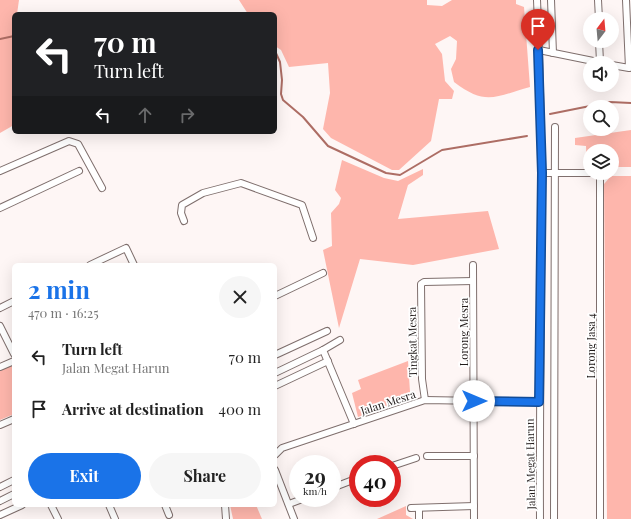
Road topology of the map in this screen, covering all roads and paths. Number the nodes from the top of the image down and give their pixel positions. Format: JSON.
{"nodes":[{"id":1,"x":537,"y":0,"type":"edge"},
{"id":2,"x":551,"y":0,"type":"edge"},
{"id":3,"x":598,"y":0,"type":"edge"},
{"id":4,"x":626,"y":0,"type":"edge"},
{"id":5,"x":599,"y":12,"type":"edge"},
{"id":6,"x":538,"y":50,"type":"junction"},
{"id":7,"x":553,"y":53,"type":"junction"},
{"id":8,"x":583,"y":59,"type":"edge"},
{"id":9,"x":619,"y":66,"type":"edge"},
{"id":10,"x":555,"y":128,"type":"dead end"},
{"id":11,"x":0,"y":171,"type":"edge"},
{"id":12,"x":79,"y":171,"type":"dead end"},
{"id":13,"x":542,"y":173,"type":"junction"},
{"id":14,"x":555,"y":173,"type":"junction"},
{"id":15,"x":583,"y":173,"type":"edge"},
{"id":16,"x":600,"y":180,"type":"edge"},
{"id":17,"x":102,"y":188,"type":"dead end"},
{"id":18,"x":0,"y":208,"type":"edge"},
{"id":19,"x":184,"y":221,"type":"dead end"},
{"id":20,"x":313,"y":238,"type":"dead end"},
{"id":21,"x":94,"y":263,"type":"edge"},
{"id":22,"x":133,"y":263,"type":"edge"},
{"id":23,"x":473,"y":265,"type":"dead end"},
{"id":24,"x":323,"y":273,"type":"dead end"},
{"id":25,"x":473,"y":281,"type":"junction"},
{"id":26,"x":277,"y":295,"type":"edge"},
{"id":27,"x":12,"y":303,"type":"edge"},
{"id":28,"x":0,"y":308,"type":"edge"},
{"id":29,"x":0,"y":326,"type":"edge"},
{"id":30,"x":327,"y":331,"type":"dead end"},
{"id":31,"x":340,"y":340,"type":"dead end"},
{"id":32,"x":12,"y":350,"type":"edge"},
{"id":33,"x":323,"y":350,"type":"junction"},
{"id":34,"x":277,"y":354,"type":"edge"},
{"id":35,"x":328,"y":361,"type":"junction"},
{"id":36,"x":12,"y":362,"type":"edge"},
{"id":37,"x":0,"y":367,"type":"edge"},
{"id":38,"x":277,"y":372,"type":"edge"},
{"id":39,"x":277,"y":385,"type":"edge"},
{"id":40,"x":424,"y":400,"type":"junction"},
{"id":41,"x":474,"y":401,"type":"junction"},
{"id":42,"x":539,"y":402,"type":"junction"},
{"id":43,"x":12,"y":420,"type":"edge"},
{"id":44,"x":354,"y":424,"type":"junction"},
{"id":45,"x":0,"y":425,"type":"edge"},
{"id":46,"x":277,"y":453,"type":"edge"},
{"id":47,"x":427,"y":456,"type":"dead end"},
{"id":48,"x":474,"y":456,"type":"junction"},
{"id":49,"x":416,"y":458,"type":"dead end"},
{"id":50,"x":401,"y":463,"type":"edge"},
{"id":51,"x":277,"y":475,"type":"edge"},
{"id":52,"x":12,"y":481,"type":"edge"},
{"id":53,"x":0,"y":487,"type":"edge"},
{"id":54,"x":12,"y":495,"type":"edge"},
{"id":55,"x":0,"y":501,"type":"edge"},
{"id":56,"x":289,"y":504,"type":"edge"},
{"id":57,"x":474,"y":506,"type":"junction"},
{"id":58,"x":18,"y":507,"type":"edge"},
{"id":59,"x":53,"y":507,"type":"edge"},
{"id":60,"x":110,"y":507,"type":"edge"},
{"id":61,"x":166,"y":507,"type":"edge"},
{"id":62,"x":225,"y":507,"type":"edge"},
{"id":63,"x":290,"y":507,"type":"edge"},
{"id":64,"x":411,"y":508,"type":"dead end"},
{"id":65,"x":419,"y":508,"type":"junction"},
{"id":66,"x":0,"y":515,"type":"edge"},
{"id":67,"x":170,"y":515,"type":"dead end"},
{"id":68,"x":58,"y":519,"type":"edge"},
{"id":69,"x":115,"y":519,"type":"edge"},
{"id":70,"x":226,"y":519,"type":"edge"},
{"id":71,"x":294,"y":519,"type":"edge"},
{"id":72,"x":419,"y":519,"type":"edge"},
{"id":73,"x":474,"y":519,"type":"edge"},
{"id":74,"x":540,"y":519,"type":"edge"},
{"id":75,"x":554,"y":519,"type":"edge"},
{"id":76,"x":600,"y":519,"type":"edge"}],
"edges":[{"from":1,"to":6,"type":"street","name":"Jalan Megat Harun"},
{"from":2,"to":7,"type":"street"},
{"from":3,"to":5,"type":"street"},
{"from":4,"to":9,"type":"street"},
{"from":6,"to":7,"type":"street"},
{"from":6,"to":13,"type":"street","name":"Jalan Megat Harun"},
{"from":7,"to":8,"type":"street"},
{"from":10,"to":14,"type":"street"},
{"from":11,"to":17,"type":"street"},
{"from":12,"to":18,"type":"street"},
{"from":13,"to":14,"type":"street"},
{"from":13,"to":42,"type":"street","name":"Jalan Megat Harun"},
{"from":14,"to":15,"type":"street"},
{"from":14,"to":75,"type":"street"},
{"from":16,"to":76,"type":"street","name":"Lorong Jasa 4"},
{"from":19,"to":20,"type":"street"},
{"from":21,"to":22,"type":"street"},
{"from":23,"to":25,"type":"street","name":"Lorong Mesra"},
{"from":24,"to":26,"type":"street"},
{"from":25,"to":40,"type":"street","name":"Tingkat Mesra"},
{"from":25,"to":41,"type":"street","name":"Lorong Mesra"},
{"from":27,"to":28,"type":"street"},
{"from":29,"to":32,"type":"street"},
{"from":30,"to":34,"type":"street"},
{"from":31,"to":33,"type":"street"},
{"from":33,"to":35,"type":"street"},
{"from":33,"to":38,"type":"street"},
{"from":35,"to":39,"type":"street"},
{"from":35,"to":44,"type":"street"},
{"from":36,"to":37,"type":"street"},
{"from":40,"to":41,"type":"street","name":"Jalan Mesra"},
{"from":40,"to":44,"type":"street","name":"Jalan Mesra"},
{"from":41,"to":42,"type":"street","name":"Jalan Mesra"},
{"from":41,"to":48,"type":"street","name":"Lorong Mesra"},
{"from":42,"to":74,"type":"street","name":"Jalan Megat Harun"},
{"from":43,"to":45,"type":"street"},
{"from":44,"to":46,"type":"street","name":"Jalan Mesra"},
{"from":47,"to":48,"type":"street"},
{"from":48,"to":57,"type":"street","name":"Lorong Mesra"},
{"from":49,"to":50,"type":"street"},
{"from":51,"to":56,"type":"street"},
{"from":52,"to":53,"type":"street"},
{"from":54,"to":55,"type":"street"},
{"from":57,"to":65,"type":"street"},
{"from":57,"to":73,"type":"street","name":"Lorong Mesra"},
{"from":58,"to":66,"type":"street"},
{"from":59,"to":68,"type":"street"},
{"from":60,"to":69,"type":"street"},
{"from":61,"to":67,"type":"street"},
{"from":62,"to":70,"type":"street"},
{"from":63,"to":71,"type":"street"},
{"from":64,"to":65,"type":"street"},
{"from":65,"to":72,"type":"street"}]}
